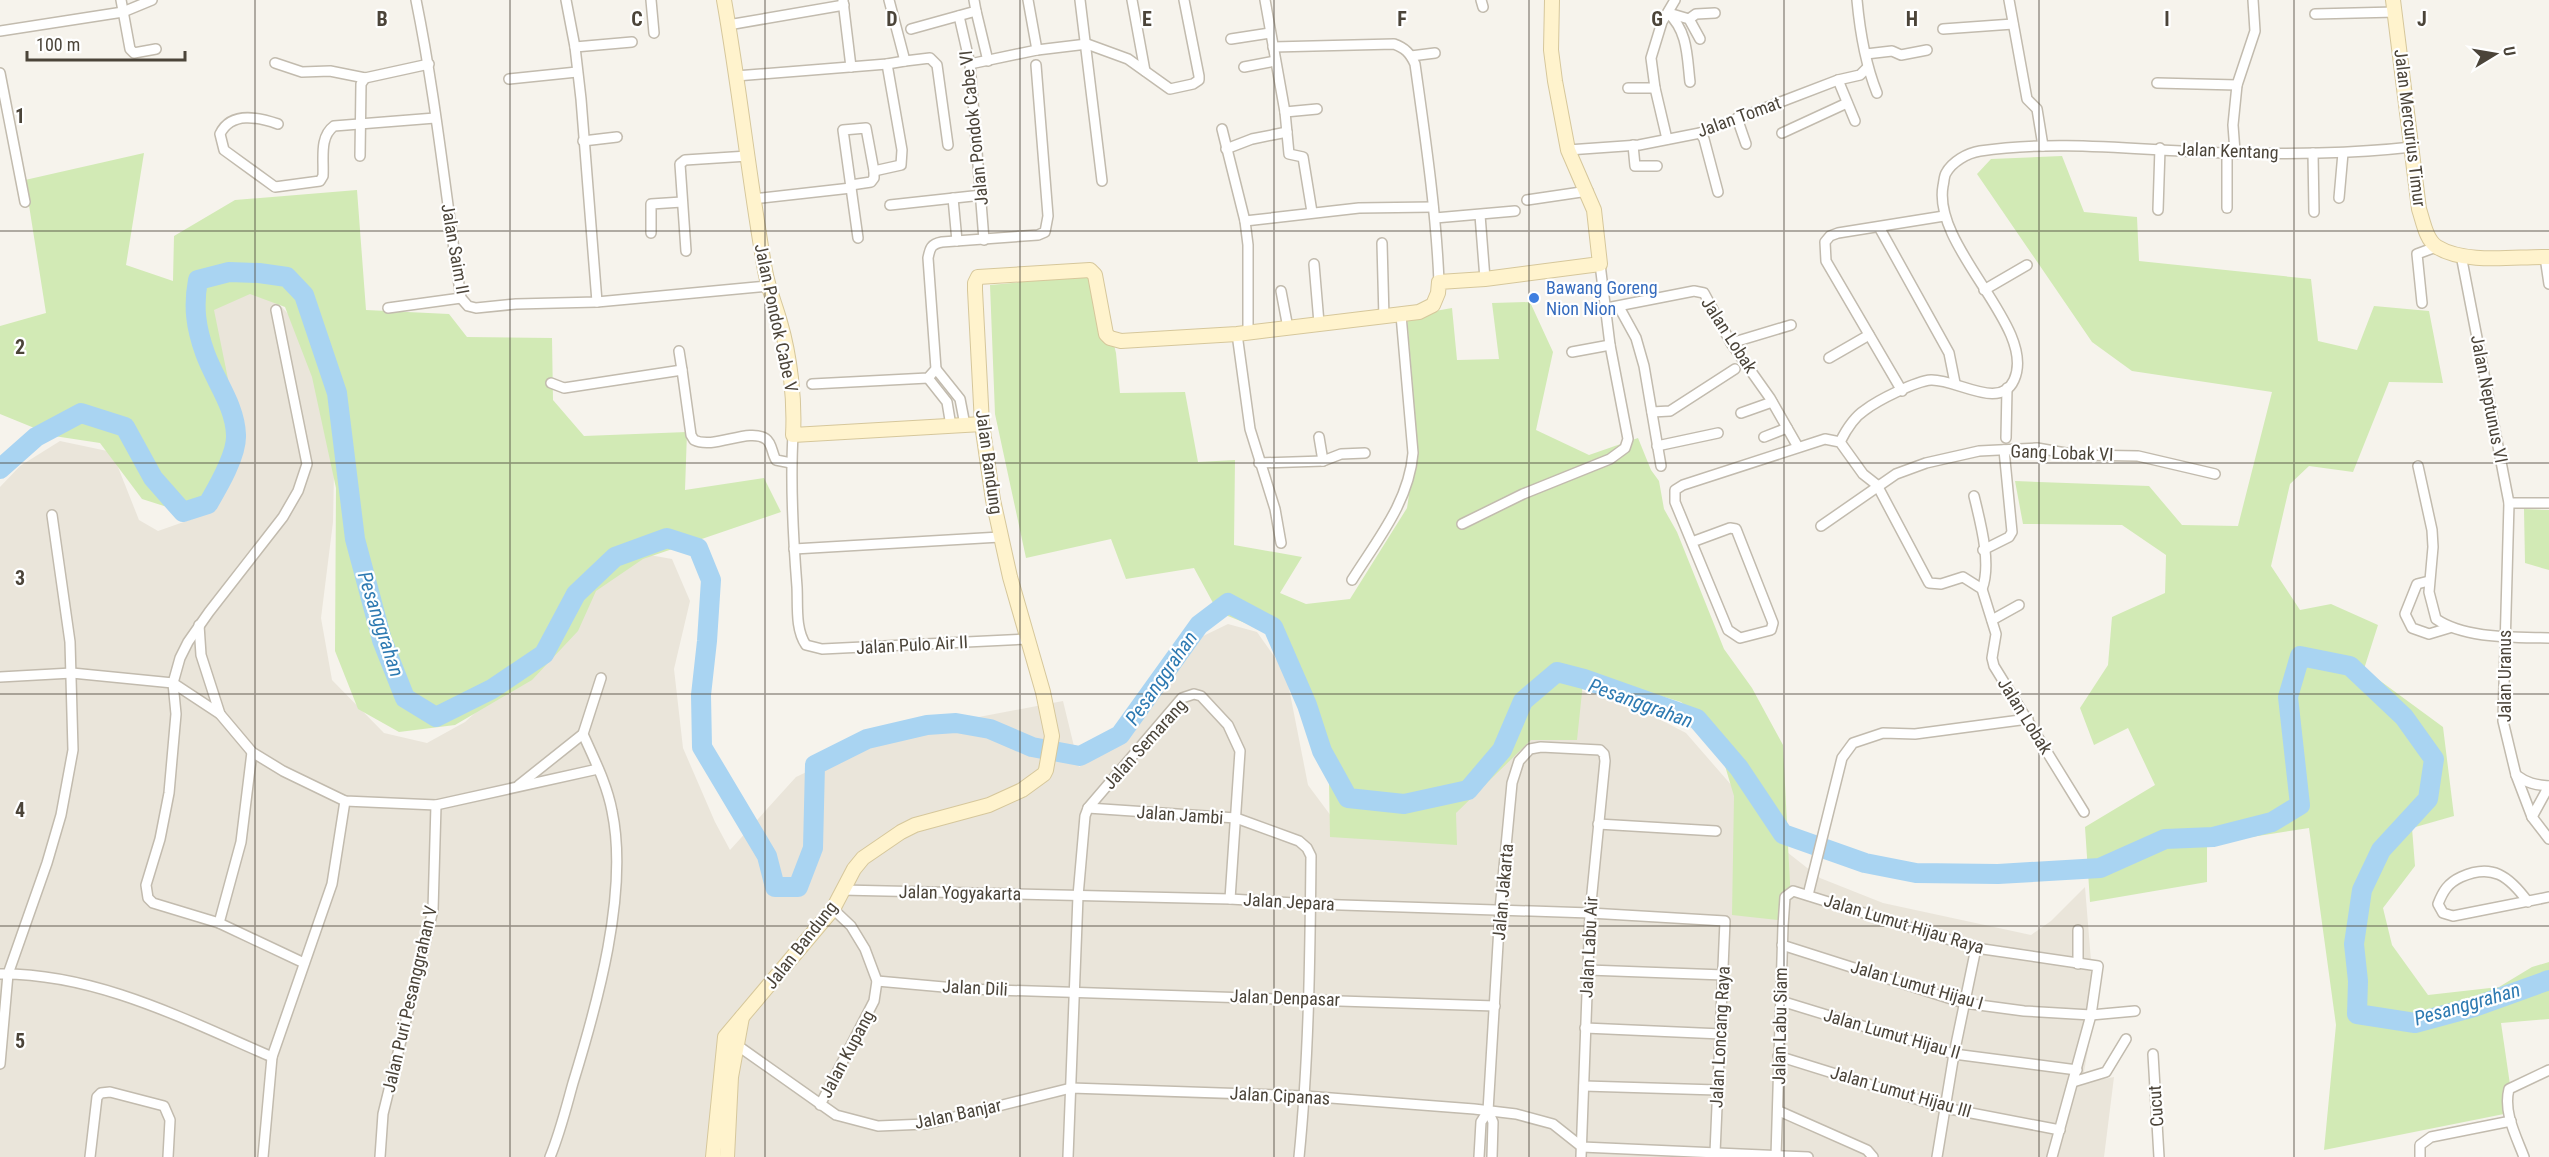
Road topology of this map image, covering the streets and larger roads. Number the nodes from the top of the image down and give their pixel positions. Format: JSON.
{"nodes":[{"id":1,"x":121,"y":0,"type":"edge"},
{"id":2,"x":152,"y":0,"type":"edge"},
{"id":3,"x":416,"y":0,"type":"edge"},
{"id":4,"x":566,"y":0,"type":"edge"},
{"id":5,"x":651,"y":0,"type":"edge"},
{"id":6,"x":724,"y":0,"type":"edge"},
{"id":7,"x":889,"y":0,"type":"edge"},
{"id":8,"x":974,"y":0,"type":"edge"},
{"id":9,"x":1028,"y":0,"type":"edge"},
{"id":10,"x":1080,"y":0,"type":"edge"},
{"id":11,"x":1132,"y":0,"type":"edge"},
{"id":12,"x":1184,"y":0,"type":"edge"},
{"id":13,"x":1265,"y":0,"type":"edge"},
{"id":14,"x":1552,"y":0,"type":"edge"},
{"id":15,"x":1675,"y":0,"type":"edge"},
{"id":16,"x":1857,"y":0,"type":"edge"},
{"id":17,"x":2009,"y":0,"type":"edge"},
{"id":18,"x":2253,"y":0,"type":"edge"},
{"id":19,"x":844,"y":2,"type":"edge"},
{"id":20,"x":2394,"y":6,"type":"edge"},
{"id":21,"x":976,"y":11,"type":"junction"},
{"id":22,"x":123,"y":12,"type":"junction"},
{"id":23,"x":1668,"y":13,"type":"junction"},
{"id":24,"x":1715,"y":13,"type":"dead end"},
{"id":25,"x":2315,"y":14,"type":"dead end"},
{"id":26,"x":959,"y":16,"type":"junction"},
{"id":27,"x":1689,"y":19,"type":"junction"},
{"id":28,"x":2013,"y":24,"type":"junction"},
{"id":29,"x":728,"y":25,"type":"junction"},
{"id":30,"x":1943,"y":28,"type":"dead end"},
{"id":31,"x":911,"y":29,"type":"dead end"},
{"id":32,"x":0,"y":31,"type":"edge"},
{"id":33,"x":654,"y":33,"type":"dead end"},
{"id":34,"x":1270,"y":33,"type":"junction"},
{"id":35,"x":1231,"y":39,"type":"dead end"},
{"id":36,"x":1700,"y":39,"type":"dead end"},
{"id":37,"x":632,"y":42,"type":"dead end"},
{"id":38,"x":1087,"y":45,"type":"junction"},
{"id":39,"x":575,"y":47,"type":"junction"},
{"id":40,"x":1273,"y":47,"type":"junction"},
{"id":41,"x":156,"y":49,"type":"dead end"},
{"id":42,"x":1037,"y":50,"type":"junction"},
{"id":43,"x":1927,"y":50,"type":"dead end"},
{"id":44,"x":1435,"y":52,"type":"dead end"},
{"id":45,"x":1866,"y":54,"type":"junction"},
{"id":46,"x":1411,"y":56,"type":"junction"},
{"id":47,"x":904,"y":61,"type":"junction"},
{"id":48,"x":988,"y":61,"type":"junction"},
{"id":49,"x":1275,"y":61,"type":"junction"},
{"id":50,"x":275,"y":63,"type":"dead end"},
{"id":51,"x":429,"y":64,"type":"junction"},
{"id":52,"x":887,"y":64,"type":"junction"},
{"id":53,"x":970,"y":64,"type":"junction"},
{"id":54,"x":1036,"y":65,"type":"dead end"},
{"id":55,"x":851,"y":67,"type":"junction"},
{"id":56,"x":1244,"y":67,"type":"dead end"},
{"id":57,"x":1867,"y":68,"type":"junction"},
{"id":58,"x":1145,"y":70,"type":"junction"},
{"id":59,"x":577,"y":72,"type":"junction"},
{"id":60,"x":0,"y":73,"type":"edge"},
{"id":61,"x":736,"y":76,"type":"junction"},
{"id":62,"x":365,"y":78,"type":"junction"},
{"id":63,"x":509,"y":79,"type":"dead end"},
{"id":64,"x":1838,"y":80,"type":"junction"},
{"id":65,"x":1690,"y":82,"type":"dead end"},
{"id":66,"x":2157,"y":83,"type":"dead end"},
{"id":67,"x":2237,"y":85,"type":"junction"},
{"id":68,"x":1628,"y":88,"type":"dead end"},
{"id":69,"x":1655,"y":88,"type":"junction"},
{"id":70,"x":1878,"y":93,"type":"dead end"},
{"id":71,"x":1847,"y":103,"type":"junction"},
{"id":72,"x":1317,"y":109,"type":"dead end"},
{"id":73,"x":1285,"y":112,"type":"junction"},
{"id":74,"x":435,"y":118,"type":"junction"},
{"id":75,"x":1737,"y":118,"type":"junction"},
{"id":76,"x":1855,"y":121,"type":"dead end"},
{"id":77,"x":278,"y":124,"type":"dead end"},
{"id":78,"x":362,"y":124,"type":"junction"},
{"id":79,"x":1222,"y":129,"type":"dead end"},
{"id":80,"x":1287,"y":132,"type":"junction"},
{"id":81,"x":1700,"y":133,"type":"junction"},
{"id":82,"x":1782,"y":133,"type":"dead end"},
{"id":83,"x":617,"y":137,"type":"dead end"},
{"id":84,"x":1667,"y":139,"type":"junction"},
{"id":85,"x":12,"y":140,"type":"junction"},
{"id":86,"x":0,"y":141,"type":"edge"},
{"id":87,"x":583,"y":141,"type":"junction"},
{"id":88,"x":1746,"y":144,"type":"dead end"},
{"id":89,"x":948,"y":145,"type":"dead end"},
{"id":90,"x":1633,"y":145,"type":"junction"},
{"id":91,"x":2043,"y":146,"type":"junction"},
{"id":92,"x":2412,"y":147,"type":"junction"},
{"id":93,"x":2160,"y":148,"type":"junction"},
{"id":94,"x":1227,"y":149,"type":"junction"},
{"id":95,"x":1568,"y":150,"type":"junction"},
{"id":96,"x":2231,"y":152,"type":"junction"},
{"id":97,"x":2313,"y":153,"type":"junction"},
{"id":98,"x":2343,"y":153,"type":"junction"},
{"id":99,"x":360,"y":156,"type":"dead end"},
{"id":100,"x":748,"y":156,"type":"junction"},
{"id":101,"x":1657,"y":166,"type":"dead end"},
{"id":102,"x":874,"y":171,"type":"junction"},
{"id":103,"x":1102,"y":181,"type":"dead end"},
{"id":104,"x":851,"y":187,"type":"junction"},
{"id":105,"x":1714,"y":190,"type":"dead end"},
{"id":106,"x":1588,"y":191,"type":"junction"},
{"id":107,"x":982,"y":195,"type":"junction"},
{"id":108,"x":953,"y":198,"type":"junction"},
{"id":109,"x":2339,"y":198,"type":"dead end"},
{"id":110,"x":753,"y":199,"type":"junction"},
{"id":111,"x":1527,"y":200,"type":"dead end"},
{"id":112,"x":25,"y":202,"type":"dead end"},
{"id":113,"x":682,"y":202,"type":"junction"},
{"id":114,"x":890,"y":205,"type":"dead end"},
{"id":115,"x":1433,"y":207,"type":"junction"},
{"id":116,"x":2227,"y":208,"type":"dead end"},
{"id":117,"x":2158,"y":210,"type":"dead end"},
{"id":118,"x":1515,"y":211,"type":"dead end"},
{"id":119,"x":1312,"y":212,"type":"junction"},
{"id":120,"x":2314,"y":212,"type":"dead end"},
{"id":121,"x":1480,"y":215,"type":"junction"},
{"id":122,"x":1944,"y":216,"type":"junction"},
{"id":123,"x":1435,"y":218,"type":"junction"},
{"id":124,"x":1245,"y":221,"type":"junction"},
{"id":125,"x":1879,"y":227,"type":"junction"},
{"id":126,"x":651,"y":233,"type":"dead end"},
{"id":127,"x":858,"y":238,"type":"dead end"},
{"id":128,"x":984,"y":240,"type":"junction"},
{"id":129,"x":957,"y":241,"type":"junction"},
{"id":130,"x":1382,"y":243,"type":"dead end"},
{"id":131,"x":2436,"y":247,"type":"junction"},
{"id":132,"x":686,"y":251,"type":"dead end"},
{"id":133,"x":2461,"y":255,"type":"junction"},
{"id":134,"x":2547,"y":257,"type":"edge"},
{"id":135,"x":1314,"y":264,"type":"dead end"},
{"id":136,"x":1600,"y":264,"type":"junction"},
{"id":137,"x":2026,"y":265,"type":"dead end"},
{"id":138,"x":1485,"y":279,"type":"junction"},
{"id":139,"x":1439,"y":282,"type":"junction"},
{"id":140,"x":2549,"y":284,"type":"edge"},
{"id":141,"x":768,"y":286,"type":"junction"},
{"id":142,"x":1984,"y":290,"type":"junction"},
{"id":143,"x":1281,"y":291,"type":"dead end"},
{"id":144,"x":461,"y":298,"type":"junction"},
{"id":145,"x":597,"y":302,"type":"junction"},
{"id":146,"x":2422,"y":303,"type":"dead end"},
{"id":147,"x":1619,"y":307,"type":"junction"},
{"id":148,"x":388,"y":308,"type":"dead end"},
{"id":149,"x":1607,"y":308,"type":"junction"},
{"id":150,"x":276,"y":310,"type":"dead end"},
{"id":151,"x":1401,"y":315,"type":"junction"},
{"id":152,"x":1384,"y":318,"type":"junction"},
{"id":153,"x":1320,"y":324,"type":"junction"},
{"id":154,"x":1791,"y":325,"type":"dead end"},
{"id":155,"x":1288,"y":328,"type":"junction"},
{"id":156,"x":1243,"y":334,"type":"junction"},
{"id":157,"x":1869,"y":335,"type":"junction"},
{"id":158,"x":1731,"y":343,"type":"junction"},
{"id":159,"x":1610,"y":345,"type":"junction"},
{"id":160,"x":679,"y":351,"type":"dead end"},
{"id":161,"x":1572,"y":352,"type":"dead end"},
{"id":162,"x":1829,"y":358,"type":"dead end"},
{"id":163,"x":936,"y":369,"type":"junction"},
{"id":164,"x":1735,"y":369,"type":"dead end"},
{"id":165,"x":682,"y":370,"type":"junction"},
{"id":166,"x":928,"y":378,"type":"junction"},
{"id":167,"x":551,"y":383,"type":"dead end"},
{"id":168,"x":1955,"y":383,"type":"junction"},
{"id":169,"x":812,"y":384,"type":"dead end"},
{"id":170,"x":2007,"y":388,"type":"junction"},
{"id":171,"x":1902,"y":391,"type":"junction"},
{"id":172,"x":1772,"y":402,"type":"junction"},
{"id":173,"x":1652,"y":412,"type":"junction"},
{"id":174,"x":1741,"y":413,"type":"dead end"},
{"id":175,"x":982,"y":424,"type":"junction"},
{"id":176,"x":958,"y":425,"type":"junction"},
{"id":177,"x":1787,"y":428,"type":"junction"},
{"id":178,"x":1718,"y":433,"type":"dead end"},
{"id":179,"x":794,"y":435,"type":"junction"},
{"id":180,"x":1319,"y":437,"type":"dead end"},
{"id":181,"x":1764,"y":437,"type":"dead end"},
{"id":182,"x":2007,"y":438,"type":"dead end"},
{"id":183,"x":1840,"y":442,"type":"junction"},
{"id":184,"x":1658,"y":446,"type":"junction"},
{"id":185,"x":1798,"y":447,"type":"junction"},
{"id":186,"x":2004,"y":450,"type":"junction"},
{"id":187,"x":1365,"y":453,"type":"dead end"},
{"id":188,"x":1323,"y":461,"type":"junction"},
{"id":189,"x":791,"y":463,"type":"junction"},
{"id":190,"x":1259,"y":463,"type":"junction"},
{"id":191,"x":1661,"y":466,"type":"dead end"},
{"id":192,"x":2418,"y":466,"type":"dead end"},
{"id":193,"x":2215,"y":474,"type":"dead end"},
{"id":194,"x":1877,"y":485,"type":"junction"},
{"id":195,"x":1974,"y":495,"type":"dead end"},
{"id":196,"x":2509,"y":503,"type":"junction"},
{"id":197,"x":2549,"y":503,"type":"edge"},
{"id":198,"x":52,"y":515,"type":"dead end"},
{"id":199,"x":1462,"y":524,"type":"dead end"},
{"id":200,"x":1821,"y":526,"type":"dead end"},
{"id":201,"x":1000,"y":537,"type":"junction"},
{"id":202,"x":1692,"y":542,"type":"junction"},
{"id":203,"x":1281,"y":543,"type":"dead end"},
{"id":204,"x":794,"y":549,"type":"junction"},
{"id":205,"x":1983,"y":550,"type":"junction"},
{"id":206,"x":1352,"y":580,"type":"dead end"},
{"id":207,"x":2429,"y":580,"type":"junction"},
{"id":208,"x":1982,"y":589,"type":"junction"},
{"id":209,"x":2019,"y":605,"type":"dead end"},
{"id":210,"x":1992,"y":620,"type":"junction"},
{"id":211,"x":199,"y":625,"type":"junction"},
{"id":212,"x":2449,"y":628,"type":"junction"},
{"id":213,"x":2505,"y":637,"type":"junction"},
{"id":214,"x":801,"y":638,"type":"joint"},
{"id":215,"x":2549,"y":638,"type":"edge"},
{"id":216,"x":1027,"y":639,"type":"junction"},
{"id":217,"x":72,"y":673,"type":"junction"},
{"id":218,"x":0,"y":676,"type":"edge"},
{"id":219,"x":601,"y":678,"type":"dead end"},
{"id":220,"x":172,"y":683,"type":"junction"},
{"id":221,"x":220,"y":714,"type":"junction"},
{"id":222,"x":2028,"y":719,"type":"junction"},
{"id":223,"x":583,"y":734,"type":"junction"},
{"id":224,"x":1600,"y":750,"type":"joint"},
{"id":225,"x":252,"y":752,"type":"junction"},
{"id":226,"x":598,"y":769,"type":"junction"},
{"id":227,"x":2516,"y":775,"type":"junction"},
{"id":228,"x":2549,"y":786,"type":"edge"},
{"id":229,"x":515,"y":788,"type":"junction"},
{"id":230,"x":345,"y":801,"type":"junction"},
{"id":231,"x":436,"y":805,"type":"junction"},
{"id":232,"x":1088,"y":808,"type":"junction"},
{"id":233,"x":2084,"y":812,"type":"dead end"},
{"id":234,"x":2532,"y":817,"type":"junction"},
{"id":235,"x":1236,"y":819,"type":"junction"},
{"id":236,"x":1598,"y":824,"type":"junction"},
{"id":237,"x":1716,"y":831,"type":"dead end"},
{"id":238,"x":2549,"y":839,"type":"edge"},
{"id":239,"x":842,"y":890,"type":"junction"},
{"id":240,"x":1808,"y":895,"type":"junction"},
{"id":241,"x":1078,"y":896,"type":"junction"},
{"id":242,"x":1785,"y":897,"type":"joint"},
{"id":243,"x":2549,"y":897,"type":"edge"},
{"id":244,"x":1230,"y":899,"type":"junction"},
{"id":245,"x":2528,"y":902,"type":"junction"},
{"id":246,"x":1311,"y":904,"type":"junction"},
{"id":247,"x":833,"y":909,"type":"junction"},
{"id":248,"x":1500,"y":910,"type":"junction"},
{"id":249,"x":1590,"y":913,"type":"junction"},
{"id":250,"x":1725,"y":921,"type":"joint"},
{"id":251,"x":219,"y":923,"type":"junction"},
{"id":252,"x":2078,"y":930,"type":"dead end"},
{"id":253,"x":1782,"y":945,"type":"junction"},
{"id":254,"x":1976,"y":948,"type":"junction"},
{"id":255,"x":304,"y":963,"type":"junction"},
{"id":256,"x":2078,"y":964,"type":"junction"},
{"id":257,"x":1588,"y":970,"type":"junction"},
{"id":258,"x":4,"y":974,"type":"edge"},
{"id":259,"x":1724,"y":975,"type":"junction"},
{"id":260,"x":877,"y":981,"type":"junction"},
{"id":261,"x":1074,"y":990,"type":"junction"},
{"id":262,"x":1309,"y":999,"type":"junction"},
{"id":263,"x":1781,"y":1002,"type":"junction"},
{"id":264,"x":1964,"y":1002,"type":"junction"},
{"id":265,"x":1495,"y":1006,"type":"junction"},
{"id":266,"x":2135,"y":1011,"type":"dead end"},
{"id":267,"x":2091,"y":1016,"type":"junction"},
{"id":268,"x":742,"y":1017,"type":"junction"},
{"id":269,"x":1585,"y":1028,"type":"junction"},
{"id":270,"x":1722,"y":1034,"type":"junction"},
{"id":271,"x":725,"y":1037,"type":"junction"},
{"id":272,"x":2126,"y":1039,"type":"dead end"},
{"id":273,"x":738,"y":1045,"type":"junction"},
{"id":274,"x":1954,"y":1054,"type":"junction"},
{"id":275,"x":2153,"y":1054,"type":"dead end"},
{"id":276,"x":1778,"y":1056,"type":"junction"},
{"id":277,"x":272,"y":1058,"type":"junction"},
{"id":278,"x":0,"y":1064,"type":"edge"},
{"id":279,"x":2077,"y":1070,"type":"junction"},
{"id":280,"x":2549,"y":1070,"type":"edge"},
{"id":281,"x":2073,"y":1082,"type":"junction"},
{"id":282,"x":1584,"y":1086,"type":"junction"},
{"id":283,"x":1071,"y":1088,"type":"junction"},
{"id":284,"x":1718,"y":1090,"type":"junction"},
{"id":285,"x":1305,"y":1096,"type":"junction"},
{"id":286,"x":820,"y":1105,"type":"junction"},
{"id":287,"x":1945,"y":1108,"type":"junction"},
{"id":288,"x":1488,"y":1111,"type":"junction"},
{"id":289,"x":1779,"y":1111,"type":"junction"},
{"id":290,"x":2511,"y":1122,"type":"junction"},
{"id":291,"x":2060,"y":1130,"type":"junction"},
{"id":292,"x":1582,"y":1152,"type":"edge"},
{"id":293,"x":1715,"y":1153,"type":"junction"},
{"id":294,"x":1776,"y":1156,"type":"edge"},
{"id":295,"x":90,"y":1157,"type":"edge"},
{"id":296,"x":168,"y":1157,"type":"edge"},
{"id":297,"x":263,"y":1157,"type":"edge"},
{"id":298,"x":380,"y":1157,"type":"edge"},
{"id":299,"x":550,"y":1157,"type":"edge"},
{"id":300,"x":713,"y":1157,"type":"edge"},
{"id":301,"x":727,"y":1157,"type":"edge"},
{"id":302,"x":1068,"y":1157,"type":"edge"},
{"id":303,"x":1299,"y":1157,"type":"edge"},
{"id":304,"x":1479,"y":1157,"type":"edge"},
{"id":305,"x":1492,"y":1157,"type":"edge"},
{"id":306,"x":1808,"y":1157,"type":"edge"},
{"id":307,"x":1873,"y":1157,"type":"edge"},
{"id":308,"x":1937,"y":1157,"type":"edge"},
{"id":309,"x":2052,"y":1157,"type":"edge"},
{"id":310,"x":2159,"y":1157,"type":"edge"},
{"id":311,"x":2420,"y":1157,"type":"edge"},
{"id":312,"x":2524,"y":1157,"type":"edge"}],
"edges":[{"from":1,"to":22,"type":"street"},
{"from":2,"to":22,"type":"street"},
{"from":3,"to":51,"type":"street","name":"Jalan Saim II"},
{"from":4,"to":39,"type":"street"},
{"from":5,"to":33,"type":"street"},
{"from":6,"to":29,"type":"street","name":"Jalan Pondok Cabe V"},
{"from":7,"to":47,"type":"street"},
{"from":8,"to":21,"type":"street"},
{"from":9,"to":42,"type":"street"},
{"from":10,"to":38,"type":"street"},
{"from":11,"to":58,"type":"street"},
{"from":12,"to":58,"type":"street"},
{"from":13,"to":34,"type":"street"},
{"from":14,"to":95,"type":"street"},
{"from":15,"to":23,"type":"street"},
{"from":16,"to":45,"type":"street"},
{"from":17,"to":28,"type":"street"},
{"from":18,"to":67,"type":"street"},
{"from":19,"to":29,"type":"street"},
{"from":19,"to":55,"type":"street"},
{"from":20,"to":25,"type":"street"},
{"from":20,"to":92,"type":"street","name":"Jalan Mercurius Timur"},
{"from":21,"to":26,"type":"street"},
{"from":21,"to":48,"type":"street"},
{"from":22,"to":32,"type":"street"},
{"from":22,"to":41,"type":"street"},
{"from":23,"to":27,"type":"street"},
{"from":23,"to":65,"type":"street"},
{"from":23,"to":69,"type":"street"},
{"from":24,"to":27,"type":"street"},
{"from":26,"to":31,"type":"street"},
{"from":26,"to":53,"type":"street","name":"Jalan Pondok Cabe VI"},
{"from":27,"to":36,"type":"street"},
{"from":28,"to":30,"type":"street"},
{"from":28,"to":91,"type":"street"},
{"from":29,"to":61,"type":"street","name":"Jalan Pondok Cabe V"},
{"from":34,"to":35,"type":"street"},
{"from":34,"to":40,"type":"street"},
{"from":37,"to":39,"type":"street"},
{"from":38,"to":42,"type":"street"},
{"from":38,"to":58,"type":"street"},
{"from":38,"to":103,"type":"street"},
{"from":39,"to":59,"type":"street"},
{"from":40,"to":46,"type":"street"},
{"from":40,"to":49,"type":"street"},
{"from":42,"to":48,"type":"street"},
{"from":43,"to":45,"type":"street"},
{"from":44,"to":46,"type":"street"},
{"from":45,"to":57,"type":"street"},
{"from":46,"to":115,"type":"street"},
{"from":47,"to":52,"type":"street"},
{"from":47,"to":89,"type":"street"},
{"from":48,"to":53,"type":"street"},
{"from":49,"to":56,"type":"street"},
{"from":49,"to":73,"type":"street"},
{"from":50,"to":62,"type":"street"},
{"from":51,"to":62,"type":"street"},
{"from":51,"to":74,"type":"street","name":"Jalan Saim II"},
{"from":52,"to":55,"type":"street"},
{"from":52,"to":102,"type":"street"},
{"from":53,"to":107,"type":"street","name":"Jalan Pondok Cabe VI"},
{"from":54,"to":128,"type":"street"},
{"from":55,"to":61,"type":"street"},
{"from":57,"to":64,"type":"street","name":"Jalan Tomat"},
{"from":57,"to":70,"type":"street"},
{"from":59,"to":63,"type":"street"},
{"from":59,"to":87,"type":"street"},
{"from":60,"to":85,"type":"street"},
{"from":61,"to":100,"type":"street","name":"Jalan Pondok Cabe V"},
{"from":62,"to":78,"type":"street"},
{"from":64,"to":71,"type":"street"},
{"from":64,"to":75,"type":"street","name":"Jalan Tomat"},
{"from":66,"to":67,"type":"street"},
{"from":67,"to":96,"type":"street"},
{"from":68,"to":69,"type":"street"},
{"from":69,"to":84,"type":"street"},
{"from":71,"to":76,"type":"street"},
{"from":71,"to":82,"type":"street"},
{"from":72,"to":73,"type":"street"},
{"from":73,"to":80,"type":"street"},
{"from":74,"to":78,"type":"street"},
{"from":74,"to":144,"type":"street","name":"Jalan Saim II"},
{"from":75,"to":81,"type":"street","name":"Jalan Tomat"},
{"from":75,"to":88,"type":"street"},
{"from":77,"to":78,"type":"street"},
{"from":78,"to":99,"type":"street"},
{"from":79,"to":94,"type":"street"},
{"from":80,"to":94,"type":"street"},
{"from":80,"to":119,"type":"street"},
{"from":81,"to":84,"type":"street","name":"Jalan Tomat"},
{"from":81,"to":105,"type":"street"},
{"from":83,"to":87,"type":"street"},
{"from":84,"to":90,"type":"street","name":"Jalan Tomat"},
{"from":85,"to":86,"type":"street"},
{"from":85,"to":112,"type":"street"},
{"from":87,"to":145,"type":"street"},
{"from":90,"to":95,"type":"street","name":"Jalan Tomat"},
{"from":90,"to":101,"type":"street"},
{"from":91,"to":93,"type":"street","name":"Jalan Kentang"},
{"from":91,"to":122,"type":"street","name":"Jalan Kentang"},
{"from":92,"to":98,"type":"street","name":"Jalan Kentang"},
{"from":92,"to":131,"type":"street","name":"Jalan Mercurius Timur"},
{"from":93,"to":96,"type":"street","name":"Jalan Kentang"},
{"from":93,"to":117,"type":"street"},
{"from":94,"to":124,"type":"street"},
{"from":95,"to":106,"type":"street"},
{"from":96,"to":97,"type":"street","name":"Jalan Kentang"},
{"from":96,"to":116,"type":"street"},
{"from":97,"to":98,"type":"street","name":"Jalan Kentang"},
{"from":97,"to":120,"type":"street"},
{"from":98,"to":109,"type":"street"},
{"from":100,"to":110,"type":"street","name":"Jalan Pondok Cabe V"},
{"from":100,"to":113,"type":"street"},
{"from":102,"to":104,"type":"street"},
{"from":102,"to":104,"type":"street"},
{"from":104,"to":110,"type":"street"},
{"from":104,"to":127,"type":"street"},
{"from":106,"to":111,"type":"street"},
{"from":106,"to":136,"type":"street"},
{"from":107,"to":108,"type":"street"},
{"from":107,"to":128,"type":"street","name":"Jalan Pondok Cabe VI"},
{"from":108,"to":114,"type":"street"},
{"from":108,"to":129,"type":"street"},
{"from":110,"to":141,"type":"street","name":"Jalan Pondok Cabe V"},
{"from":113,"to":126,"type":"street"},
{"from":113,"to":132,"type":"street"},
{"from":115,"to":119,"type":"street"},
{"from":115,"to":123,"type":"street"},
{"from":118,"to":121,"type":"street"},
{"from":119,"to":124,"type":"street"},
{"from":121,"to":123,"type":"street"},
{"from":121,"to":138,"type":"street"},
{"from":122,"to":125,"type":"street"},
{"from":122,"to":142,"type":"street"},
{"from":123,"to":139,"type":"street"},
{"from":124,"to":156,"type":"street"},
{"from":125,"to":157,"type":"street"},
{"from":125,"to":168,"type":"street"},
{"from":128,"to":129,"type":"street"},
{"from":129,"to":163,"type":"street"},
{"from":130,"to":152,"type":"street"},
{"from":131,"to":133,"type":"street"},
{"from":131,"to":146,"type":"street"},
{"from":133,"to":134,"type":"street"},
{"from":133,"to":196,"type":"street","name":"Jalan Neptunus VI"},
{"from":134,"to":140,"type":"street"},
{"from":135,"to":153,"type":"street"},
{"from":136,"to":138,"type":"street"},
{"from":136,"to":149,"type":"street"},
{"from":137,"to":142,"type":"street"},
{"from":138,"to":139,"type":"street"},
{"from":139,"to":151,"type":"street","name":"Jalan Bandung"},
{"from":141,"to":145,"type":"street","name":"Jalan Saim II"},
{"from":141,"to":179,"type":"street","name":"Jalan Pondok Cabe V"},
{"from":142,"to":170,"type":"street"},
{"from":143,"to":155,"type":"street"},
{"from":144,"to":145,"type":"street","name":"Jalan Saim II"},
{"from":144,"to":148,"type":"street"},
{"from":147,"to":149,"type":"street","name":"Jalan Lobak"},
{"from":147,"to":158,"type":"street","name":"Jalan Lobak"},
{"from":147,"to":173,"type":"street"},
{"from":149,"to":159,"type":"street"},
{"from":150,"to":211,"type":"street"},
{"from":151,"to":152,"type":"street","name":"Jalan Bandung"},
{"from":151,"to":206,"type":"street"},
{"from":152,"to":153,"type":"street","name":"Jalan Bandung"},
{"from":153,"to":155,"type":"street","name":"Jalan Bandung"},
{"from":154,"to":158,"type":"street"},
{"from":155,"to":156,"type":"street","name":"Jalan Bandung"},
{"from":156,"to":175,"type":"street","name":"Jalan Bandung"},
{"from":156,"to":190,"type":"street"},
{"from":157,"to":162,"type":"street"},
{"from":157,"to":171,"type":"street"},
{"from":158,"to":172,"type":"street","name":"Jalan Lobak"},
{"from":159,"to":161,"type":"street"},
{"from":159,"to":199,"type":"street"},
{"from":160,"to":165,"type":"street"},
{"from":163,"to":166,"type":"street"},
{"from":163,"to":176,"type":"street"},
{"from":164,"to":173,"type":"street"},
{"from":165,"to":167,"type":"street"},
{"from":165,"to":189,"type":"street"},
{"from":166,"to":169,"type":"street"},
{"from":166,"to":176,"type":"street"},
{"from":168,"to":170,"type":"street"},
{"from":168,"to":171,"type":"street"},
{"from":170,"to":182,"type":"street"},
{"from":171,"to":183,"type":"street"},
{"from":172,"to":174,"type":"street"},
{"from":172,"to":177,"type":"street","name":"Jalan Lobak"},
{"from":173,"to":184,"type":"street"},
{"from":175,"to":176,"type":"street"},
{"from":175,"to":201,"type":"street","name":"Jalan Bandung"},
{"from":176,"to":179,"type":"street"},
{"from":177,"to":181,"type":"street"},
{"from":177,"to":185,"type":"street","name":"Jalan Lobak"},
{"from":178,"to":184,"type":"street"},
{"from":179,"to":189,"type":"street","name":"Jalan Pondok Cabe V"},
{"from":180,"to":188,"type":"street"},
{"from":183,"to":185,"type":"street"},
{"from":183,"to":194,"type":"street"},
{"from":184,"to":191,"type":"street"},
{"from":185,"to":202,"type":"street"},
{"from":186,"to":193,"type":"street","name":"Gang Lobak VI"},
{"from":186,"to":194,"type":"street","name":"Gang Lobak VI"},
{"from":186,"to":205,"type":"street"},
{"from":187,"to":188,"type":"street"},
{"from":188,"to":190,"type":"street"},
{"from":189,"to":204,"type":"street","name":"Jalan Pondok Cabe V"},
{"from":190,"to":203,"type":"street"},
{"from":192,"to":207,"type":"street"},
{"from":194,"to":200,"type":"street","name":"Gang Lobak VI"},
{"from":194,"to":208,"type":"street"},
{"from":195,"to":205,"type":"street"},
{"from":196,"to":197,"type":"street"},
{"from":196,"to":213,"type":"street","name":"Jalan Uranus"},
{"from":198,"to":217,"type":"street"},
{"from":201,"to":204,"type":"street"},
{"from":201,"to":216,"type":"street","name":"Jalan Bandung"},
{"from":202,"to":202,"type":"street"},
{"from":204,"to":214,"type":"street","name":"Jalan Pondok Cabe V"},
{"from":205,"to":208,"type":"street"},
{"from":207,"to":212,"type":"street"},
{"from":207,"to":212,"type":"street"},
{"from":208,"to":210,"type":"street","name":"Jalan Lobak"},
{"from":209,"to":210,"type":"street"},
{"from":210,"to":222,"type":"street","name":"Jalan Lobak"},
{"from":211,"to":220,"type":"street"},
{"from":211,"to":221,"type":"street"},
{"from":212,"to":213,"type":"street"},
{"from":213,"to":215,"type":"street"},
{"from":213,"to":227,"type":"street","name":"Jalan Uranus"},
{"from":214,"to":216,"type":"street","name":"Jalan Pulo Air II"},
{"from":216,"to":239,"type":"street","name":"Jalan Bandung"},
{"from":217,"to":218,"type":"street"},
{"from":217,"to":220,"type":"street"},
{"from":217,"to":258,"type":"street"},
{"from":219,"to":223,"type":"street"},
{"from":220,"to":221,"type":"street"},
{"from":220,"to":251,"type":"street"},
{"from":221,"to":225,"type":"street"},
{"from":222,"to":233,"type":"street","name":"Jalan Lobak"},
{"from":222,"to":240,"type":"street"},
{"from":223,"to":226,"type":"street"},
{"from":223,"to":229,"type":"street"},
{"from":224,"to":236,"type":"street","name":"Jalan Labu Air"},
{"from":224,"to":248,"type":"street","name":"Jalan Jakarta"},
{"from":225,"to":230,"type":"street"},
{"from":225,"to":251,"type":"street"},
{"from":226,"to":229,"type":"street"},
{"from":226,"to":299,"type":"street"},
{"from":227,"to":228,"type":"street"},
{"from":227,"to":234,"type":"street","name":"Jalan Uranus"},
{"from":228,"to":234,"type":"street"},
{"from":229,"to":231,"type":"street"},
{"from":230,"to":231,"type":"street"},
{"from":230,"to":255,"type":"street"},
{"from":231,"to":298,"type":"street","name":"Jalan Puri Pesanggrahan V"},
{"from":232,"to":235,"type":"street","name":"Jalan Jambi"},
{"from":232,"to":235,"type":"street","name":"Jalan Semarang"},
{"from":232,"to":241,"type":"street","name":"Jalan Semarang"},
{"from":234,"to":238,"type":"street","name":"Jalan Uranus"},
{"from":235,"to":244,"type":"street","name":"Jalan Semarang"},
{"from":235,"to":246,"type":"street","name":"Jalan Jambi"},
{"from":236,"to":237,"type":"street"},
{"from":236,"to":249,"type":"street","name":"Jalan Labu Air"},
{"from":239,"to":241,"type":"street","name":"Jalan Yogyakarta"},
{"from":239,"to":247,"type":"street","name":"Jalan Bandung"},
{"from":240,"to":242,"type":"street","name":"Jalan Lumut Hijau Raya"},
{"from":240,"to":254,"type":"street","name":"Jalan Lumut Hijau Raya"},
{"from":241,"to":244,"type":"street","name":"Jalan Jepara"},
{"from":241,"to":261,"type":"street","name":"Jalan Semarang"},
{"from":242,"to":253,"type":"street","name":"Jalan Labu Siam"},
{"from":243,"to":245,"type":"street"},
{"from":244,"to":246,"type":"street","name":"Jalan Jepara"},
{"from":245,"to":245,"type":"street"},
{"from":246,"to":248,"type":"street","name":"Jalan Jepara"},
{"from":246,"to":262,"type":"street"},
{"from":247,"to":260,"type":"street"},
{"from":247,"to":268,"type":"street","name":"Jalan Bandung"},
{"from":248,"to":249,"type":"street","name":"Jalan Jepara"},
{"from":248,"to":265,"type":"street","name":"Jalan Jakarta"},
{"from":249,"to":250,"type":"street","name":"Jalan Jepara"},
{"from":249,"to":257,"type":"street","name":"Jalan Labu Air"},
{"from":250,"to":259,"type":"street","name":"Jalan Loncang Raya"},
{"from":251,"to":255,"type":"street"},
{"from":252,"to":256,"type":"street"},
{"from":253,"to":263,"type":"street","name":"Jalan Labu Siam"},
{"from":253,"to":264,"type":"street","name":"Jalan Lumut Hijau I"},
{"from":254,"to":256,"type":"street","name":"Jalan Lumut Hijau Raya"},
{"from":254,"to":264,"type":"street"},
{"from":255,"to":277,"type":"street"},
{"from":256,"to":267,"type":"street","name":"Jalan Lumut Hijau Raya"},
{"from":257,"to":259,"type":"street"},
{"from":257,"to":269,"type":"street","name":"Jalan Labu Air"},
{"from":258,"to":277,"type":"street"},
{"from":258,"to":278,"type":"street"},
{"from":259,"to":270,"type":"street","name":"Jalan Loncang Raya"},
{"from":260,"to":261,"type":"street","name":"Jalan Dili"},
{"from":260,"to":286,"type":"street","name":"Jalan Kupang"},
{"from":261,"to":262,"type":"street","name":"Jalan Denpasar"},
{"from":261,"to":283,"type":"street","name":"Jalan Semarang"},
{"from":262,"to":265,"type":"street","name":"Jalan Denpasar"},
{"from":262,"to":285,"type":"street"},
{"from":263,"to":274,"type":"street","name":"Jalan Lumut Hijau II"},
{"from":263,"to":276,"type":"street","name":"Jalan Labu Siam"},
{"from":264,"to":267,"type":"street","name":"Jalan Lumut Hijau I"},
{"from":264,"to":274,"type":"street"},
{"from":265,"to":288,"type":"street","name":"Jalan Jakarta"},
{"from":266,"to":267,"type":"street","name":"Jalan Lumut Hijau I"},
{"from":267,"to":279,"type":"street"},
{"from":268,"to":271,"type":"street","name":"Jalan Bandung"},
{"from":268,"to":273,"type":"street"},
{"from":269,"to":270,"type":"street"},
{"from":269,"to":282,"type":"street","name":"Jalan Labu Air"},
{"from":270,"to":284,"type":"street","name":"Jalan Loncang Raya"},
{"from":271,"to":273,"type":"street","name":"Jalan Banjar"},
{"from":271,"to":300,"type":"street"},
{"from":272,"to":281,"type":"street"},
{"from":273,"to":286,"type":"street","name":"Jalan Banjar"},
{"from":273,"to":301,"type":"street"},
{"from":274,"to":279,"type":"street","name":"Jalan Lumut Hijau II"},
{"from":274,"to":287,"type":"street"},
{"from":275,"to":310,"type":"street","name":"Cucut"},
{"from":276,"to":287,"type":"street","name":"Jalan Lumut Hijau III"},
{"from":276,"to":289,"type":"street","name":"Jalan Labu Siam"},
{"from":277,"to":297,"type":"street"},
{"from":279,"to":281,"type":"street"},
{"from":280,"to":290,"type":"street"},
{"from":281,"to":291,"type":"street"},
{"from":282,"to":284,"type":"street"},
{"from":282,"to":292,"type":"street","name":"Jalan Labu Air"},
{"from":283,"to":285,"type":"street","name":"Jalan Cipanas"},
{"from":283,"to":286,"type":"street","name":"Jalan Banjar"},
{"from":283,"to":302,"type":"street","name":"Jalan Semarang"},
{"from":284,"to":293,"type":"street","name":"Jalan Loncang Raya"},
{"from":285,"to":288,"type":"street","name":"Jalan Cipanas"},
{"from":285,"to":303,"type":"street"},
{"from":287,"to":291,"type":"street","name":"Jalan Lumut Hijau III"},
{"from":287,"to":308,"type":"street"},
{"from":288,"to":292,"type":"street","name":"Jalan Cipanas"},
{"from":288,"to":304,"type":"street","name":"Jalan Jakarta"},
{"from":288,"to":305,"type":"street","name":"Jalan Jakarta"},
{"from":289,"to":294,"type":"street","name":"Jalan Labu Siam"},
{"from":289,"to":307,"type":"street"},
{"from":290,"to":311,"type":"street"},
{"from":290,"to":312,"type":"street"},
{"from":291,"to":309,"type":"street"},
{"from":292,"to":293,"type":"street"},
{"from":293,"to":294,"type":"street"},
{"from":294,"to":306,"type":"street"},
{"from":295,"to":296,"type":"street"}]}
